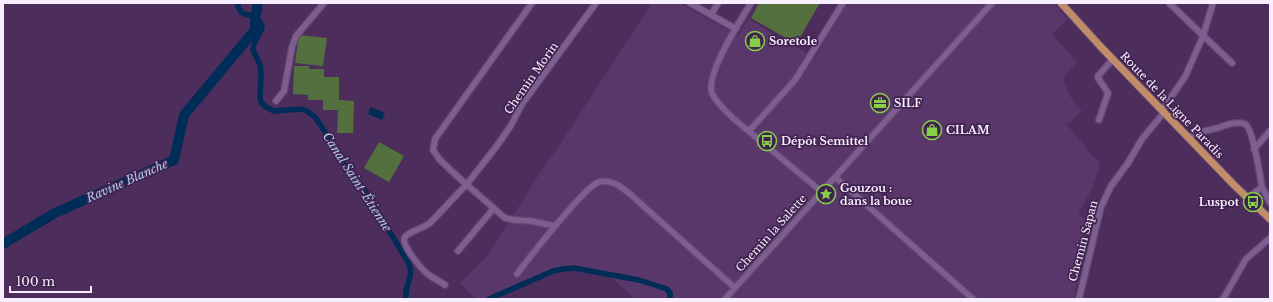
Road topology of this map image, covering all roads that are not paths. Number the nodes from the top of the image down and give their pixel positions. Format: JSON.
{"nodes":[{"id":1,"x":324,"y":3,"type":"edge"},
{"id":2,"x":532,"y":3,"type":"edge"},
{"id":3,"x":596,"y":3,"type":"edge"},
{"id":4,"x":690,"y":3,"type":"edge"},
{"id":5,"x":718,"y":3,"type":"edge"},
{"id":6,"x":751,"y":3,"type":"edge"},
{"id":7,"x":843,"y":3,"type":"edge"},
{"id":8,"x":992,"y":3,"type":"edge"},
{"id":9,"x":1061,"y":3,"type":"edge"},
{"id":10,"x":1169,"y":3,"type":"edge"},
{"id":11,"x":1213,"y":3,"type":"edge"},
{"id":12,"x":711,"y":15,"type":"junction"},
{"id":13,"x":736,"y":29,"type":"junction"},
{"id":14,"x":1203,"y":36,"type":"junction"},
{"id":15,"x":1113,"y":59,"type":"junction"},
{"id":16,"x":1232,"y":62,"type":"dead end"},
{"id":17,"x":276,"y":101,"type":"dead end"},
{"id":18,"x":1163,"y":111,"type":"junction"},
{"id":19,"x":1099,"y":120,"type":"dead end"},
{"id":20,"x":749,"y":131,"type":"junction"},
{"id":21,"x":1270,"y":131,"type":"edge"},
{"id":22,"x":1188,"y":137,"type":"junction"},
{"id":23,"x":1254,"y":148,"type":"junction"},
{"id":24,"x":835,"y":177,"type":"junction"},
{"id":25,"x":467,"y":184,"type":"junction"},
{"id":26,"x":1262,"y":186,"type":"junction"},
{"id":27,"x":822,"y":192,"type":"junction"},
{"id":28,"x":1248,"y":198,"type":"junction"},
{"id":29,"x":1270,"y":203,"type":"edge"},
{"id":30,"x":494,"y":208,"type":"junction"},
{"id":31,"x":1270,"y":219,"type":"edge"},
{"id":32,"x":555,"y":226,"type":"junction"},
{"id":33,"x":1270,"y":238,"type":"edge"},
{"id":34,"x":458,"y":252,"type":"dead end"},
{"id":35,"x":517,"y":274,"type":"dead end"},
{"id":36,"x":445,"y":285,"type":"dead end"},
{"id":37,"x":736,"y":288,"type":"junction"},
{"id":38,"x":725,"y":299,"type":"edge"},
{"id":39,"x":973,"y":299,"type":"edge"},
{"id":40,"x":1079,"y":299,"type":"edge"},
{"id":41,"x":1223,"y":299,"type":"edge"}],
"edges":[{"from":1,"to":17,"type":"street"},
{"from":2,"to":25,"type":"street"},
{"from":3,"to":25,"type":"street","name":"Chemin Morin"},
{"from":4,"to":12,"type":"street"},
{"from":5,"to":12,"type":"street"},
{"from":6,"to":13,"type":"street"},
{"from":7,"to":20,"type":"street"},
{"from":8,"to":24,"type":"street","name":"Chemin la Salette"},
{"from":9,"to":15,"type":"main road","name":"Route de la Ligne Paradis"},
{"from":10,"to":14,"type":"street"},
{"from":11,"to":14,"type":"street","name":"Chemin Sapan"},
{"from":12,"to":13,"type":"street"},
{"from":13,"to":20,"type":"street"},
{"from":14,"to":16,"type":"street"},
{"from":14,"to":18,"type":"street","name":"Chemin Sapan"},
{"from":15,"to":18,"type":"main road","name":"Route de la Ligne Paradis"},
{"from":15,"to":19,"type":"street"},
{"from":18,"to":22,"type":"main road","name":"Route de la Ligne Paradis"},
{"from":18,"to":40,"type":"street","name":"Chemin Sapan"},
{"from":20,"to":27,"type":"street"},
{"from":21,"to":23,"type":"street"},
{"from":22,"to":23,"type":"street"},
{"from":22,"to":28,"type":"main road","name":"Route de la Ligne Paradis"},
{"from":23,"to":26,"type":"street"},
{"from":24,"to":27,"type":"street","name":"Chemin la Salette"},
{"from":24,"to":39,"type":"street"},
{"from":25,"to":30,"type":"street"},
{"from":25,"to":36,"type":"street","name":"Chemin Morin"},
{"from":26,"to":28,"type":"street"},
{"from":26,"to":29,"type":"street"},
{"from":27,"to":37,"type":"street","name":"Chemin la Salette"},
{"from":28,"to":31,"type":"main road","name":"Route de la Ligne Paradis"},
{"from":30,"to":32,"type":"street"},
{"from":30,"to":34,"type":"street"},
{"from":32,"to":35,"type":"street"},
{"from":32,"to":37,"type":"street"},
{"from":33,"to":41,"type":"street"},
{"from":37,"to":38,"type":"street","name":"Chemin la Salette"}]}
